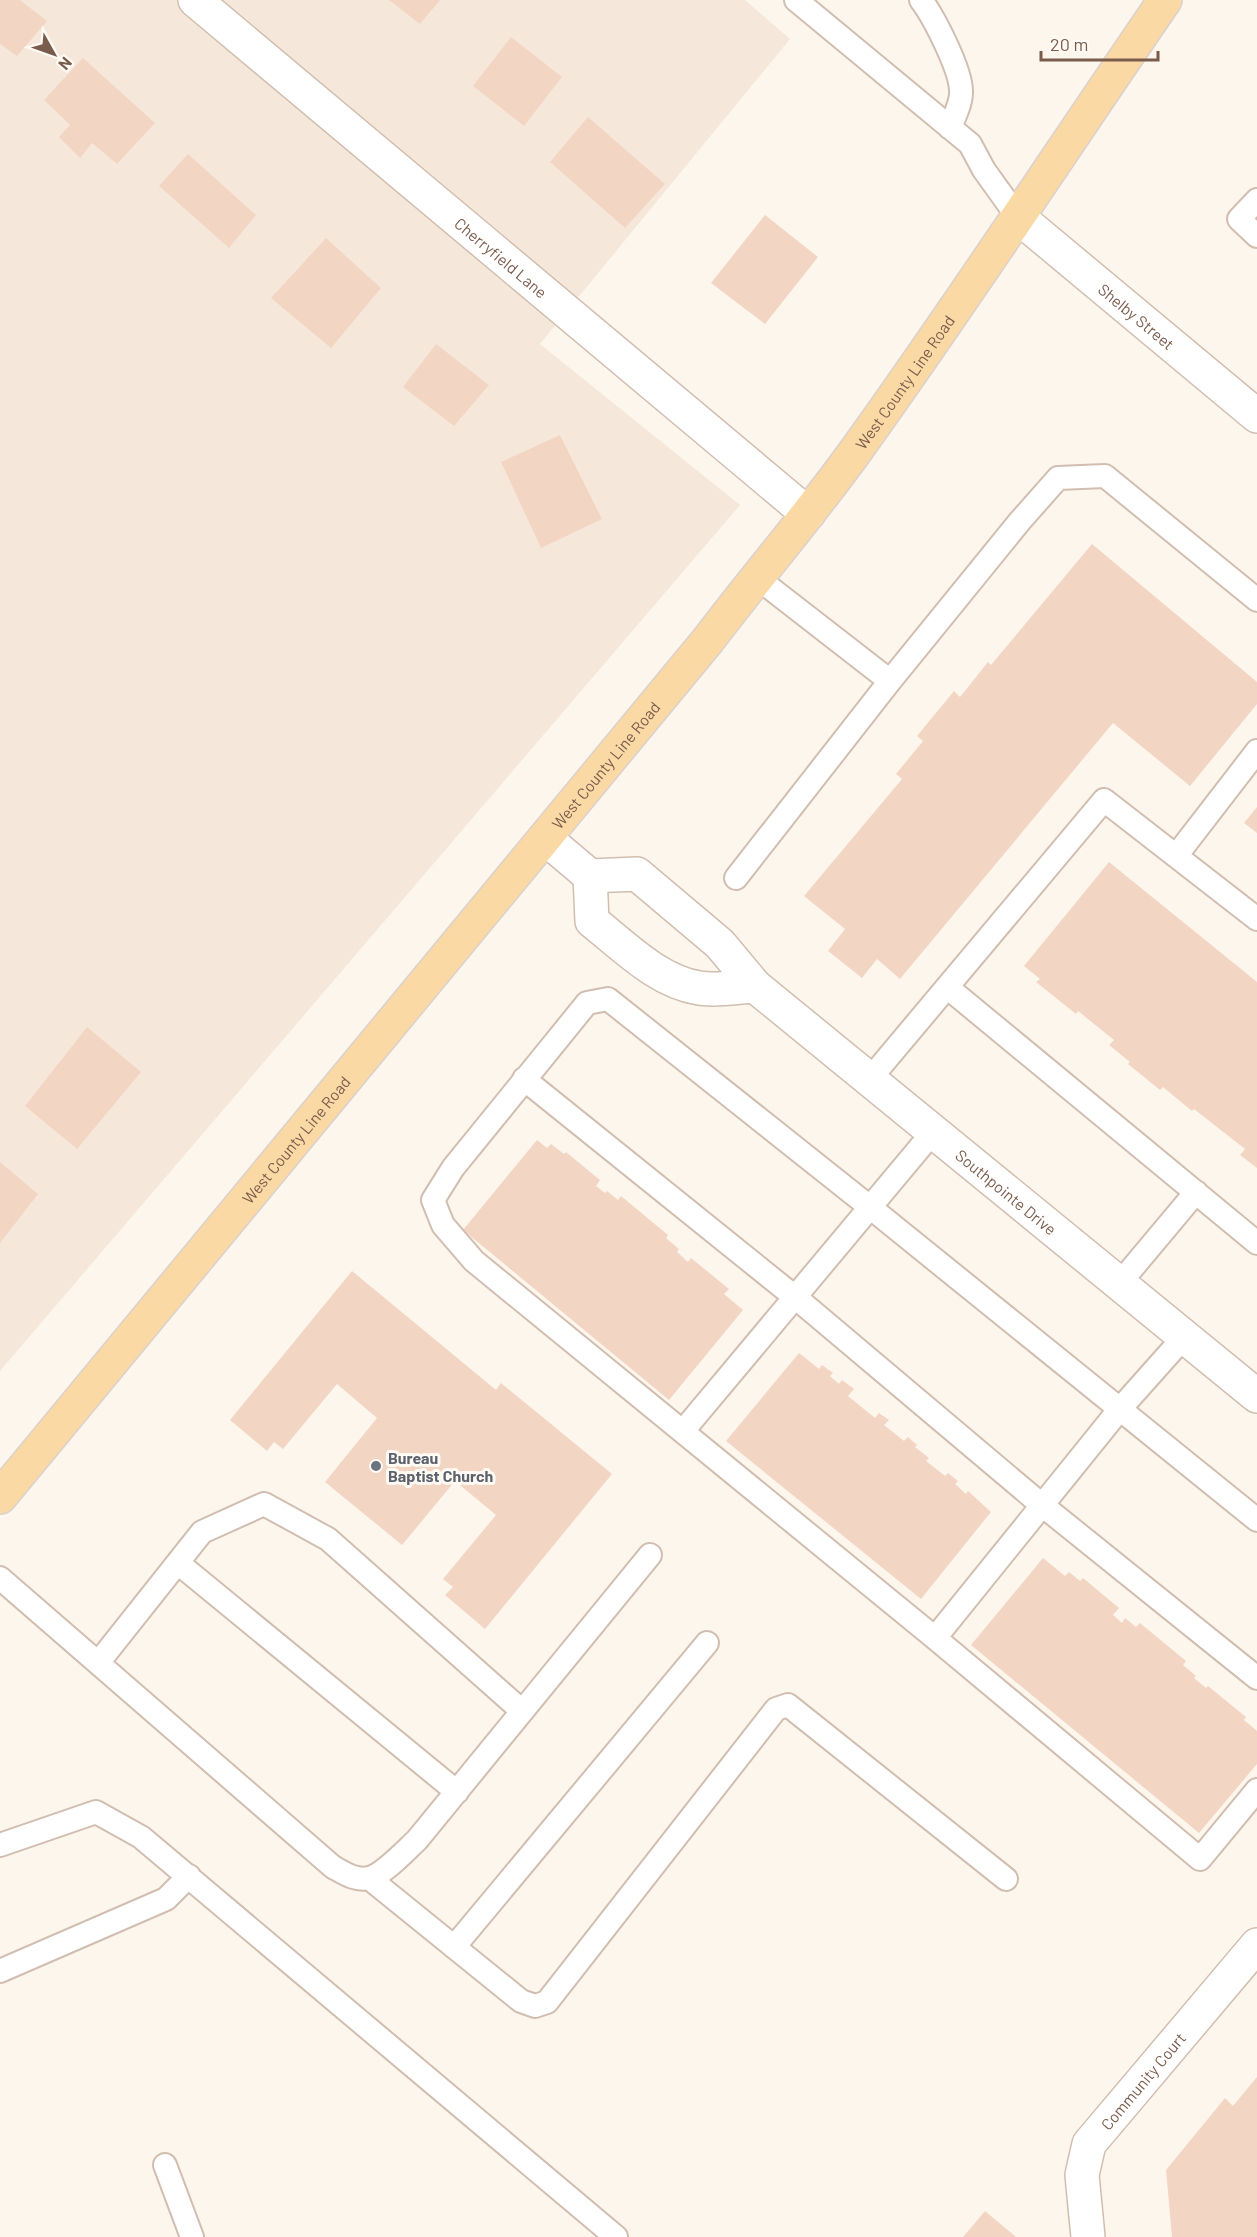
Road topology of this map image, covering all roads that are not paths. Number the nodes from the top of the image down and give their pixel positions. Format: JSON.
{"nodes":[{"id":1,"x":195,"y":0,"type":"edge"},
{"id":2,"x":796,"y":0,"type":"edge"},
{"id":3,"x":921,"y":0,"type":"edge"},
{"id":4,"x":1165,"y":0,"type":"edge"},
{"id":5,"x":950,"y":128,"type":"junction"},
{"id":6,"x":1257,"y":200,"type":"edge"},
{"id":7,"x":1017,"y":216,"type":"junction"},
{"id":8,"x":1257,"y":236,"type":"edge"},
{"id":9,"x":1257,"y":416,"type":"edge"},
{"id":10,"x":808,"y":514,"type":"junction"},
{"id":11,"x":756,"y":577,"type":"junction"},
{"id":12,"x":1257,"y":600,"type":"edge"},
{"id":13,"x":890,"y":681,"type":"junction"},
{"id":14,"x":1257,"y":751,"type":"edge"},
{"id":15,"x":545,"y":838,"type":"junction"},
{"id":16,"x":1176,"y":856,"type":"junction"},
{"id":17,"x":590,"y":876,"type":"junction"},
{"id":18,"x":736,"y":878,"type":"dead end"},
{"id":19,"x":1257,"y":919,"type":"edge"},
{"id":20,"x":755,"y":986,"type":"junction"},
{"id":21,"x":947,"y":987,"type":"junction"},
{"id":22,"x":524,"y":1079,"type":"junction"},
{"id":23,"x":869,"y":1080,"type":"junction"},
{"id":24,"x":933,"y":1132,"type":"junction"},
{"id":25,"x":1196,"y":1192,"type":"junction"},
{"id":26,"x":871,"y":1208,"type":"junction"},
{"id":27,"x":1257,"y":1243,"type":"edge"},
{"id":28,"x":1119,"y":1284,"type":"junction"},
{"id":29,"x":795,"y":1297,"type":"junction"},
{"id":30,"x":1184,"y":1337,"type":"junction"},
{"id":31,"x":1257,"y":1396,"type":"edge"},
{"id":32,"x":1119,"y":1410,"type":"junction"},
{"id":33,"x":683,"y":1431,"type":"junction"},
{"id":34,"x":0,"y":1497,"type":"edge"},
{"id":35,"x":1042,"y":1504,"type":"junction"},
{"id":36,"x":1257,"y":1520,"type":"edge"},
{"id":37,"x":650,"y":1555,"type":"dead end"},
{"id":38,"x":178,"y":1563,"type":"junction"},
{"id":39,"x":0,"y":1578,"type":"edge"},
{"id":40,"x":935,"y":1638,"type":"junction"},
{"id":41,"x":706,"y":1642,"type":"dead end"},
{"id":42,"x":98,"y":1663,"type":"junction"},
{"id":43,"x":1257,"y":1678,"type":"edge"},
{"id":44,"x":522,"y":1711,"type":"junction"},
{"id":45,"x":1257,"y":1790,"type":"edge"},
{"id":46,"x":457,"y":1792,"type":"junction"},
{"id":47,"x":0,"y":1845,"type":"edge"},
{"id":48,"x":189,"y":1876,"type":"junction"},
{"id":49,"x":369,"y":1878,"type":"junction"},
{"id":50,"x":1006,"y":1879,"type":"dead end"},
{"id":51,"x":1257,"y":1945,"type":"edge"},
{"id":52,"x":454,"y":1947,"type":"junction"},
{"id":53,"x":0,"y":1971,"type":"edge"},
{"id":54,"x":165,"y":2165,"type":"dead end"},
{"id":55,"x":192,"y":2237,"type":"edge"},
{"id":56,"x":616,"y":2237,"type":"edge"},
{"id":57,"x":1088,"y":2237,"type":"edge"}],
"edges":[{"from":1,"to":10,"type":"street","name":"Cherryfield Lane"},
{"from":2,"to":5,"type":"lane"},
{"from":3,"to":5,"type":"lane"},
{"from":4,"to":7,"type":"main road","name":"West County Line Road"},
{"from":5,"to":7,"type":"lane"},
{"from":6,"to":8,"type":"lane"},
{"from":7,"to":9,"type":"street","name":"Shelby Street"},
{"from":7,"to":10,"type":"main road","name":"West County Line Road"},
{"from":10,"to":11,"type":"main road","name":"West County Line Road"},
{"from":11,"to":13,"type":"lane"},
{"from":11,"to":15,"type":"main road","name":"West County Line Road"},
{"from":12,"to":13,"type":"lane"},
{"from":13,"to":18,"type":"lane"},
{"from":14,"to":16,"type":"lane"},
{"from":15,"to":17,"type":"street"},
{"from":15,"to":34,"type":"main road","name":"West County Line Road"},
{"from":16,"to":19,"type":"lane"},
{"from":16,"to":21,"type":"lane"},
{"from":17,"to":20,"type":"street","name":"Southpointe Drive"},
{"from":17,"to":20,"type":"street"},
{"from":20,"to":23,"type":"street","name":"Southpointe Drive"},
{"from":21,"to":23,"type":"lane"},
{"from":21,"to":25,"type":"lane"},
{"from":22,"to":26,"type":"lane"},
{"from":22,"to":29,"type":"lane"},
{"from":22,"to":33,"type":"lane"},
{"from":23,"to":24,"type":"street","name":"Southpointe Drive"},
{"from":24,"to":26,"type":"lane"},
{"from":24,"to":28,"type":"street","name":"Southpointe Drive"},
{"from":25,"to":27,"type":"lane"},
{"from":25,"to":28,"type":"lane"},
{"from":26,"to":29,"type":"lane"},
{"from":26,"to":32,"type":"lane"},
{"from":28,"to":30,"type":"street","name":"Southpointe Drive"},
{"from":29,"to":33,"type":"lane"},
{"from":29,"to":35,"type":"lane"},
{"from":30,"to":31,"type":"street","name":"Southpointe Drive"},
{"from":30,"to":32,"type":"lane"},
{"from":32,"to":35,"type":"lane"},
{"from":32,"to":36,"type":"lane"},
{"from":33,"to":40,"type":"lane"},
{"from":35,"to":40,"type":"lane"},
{"from":35,"to":43,"type":"lane"},
{"from":37,"to":44,"type":"lane"},
{"from":38,"to":42,"type":"lane"},
{"from":38,"to":44,"type":"lane"},
{"from":38,"to":46,"type":"lane"},
{"from":39,"to":42,"type":"lane"},
{"from":40,"to":45,"type":"lane"},
{"from":41,"to":52,"type":"lane"},
{"from":42,"to":49,"type":"lane"},
{"from":44,"to":46,"type":"lane"},
{"from":46,"to":49,"type":"lane"},
{"from":47,"to":48,"type":"lane"},
{"from":48,"to":53,"type":"lane"},
{"from":48,"to":56,"type":"lane"},
{"from":49,"to":52,"type":"lane"},
{"from":50,"to":52,"type":"lane"},
{"from":51,"to":57,"type":"street","name":"Community Court"},
{"from":54,"to":55,"type":"lane"}]}
